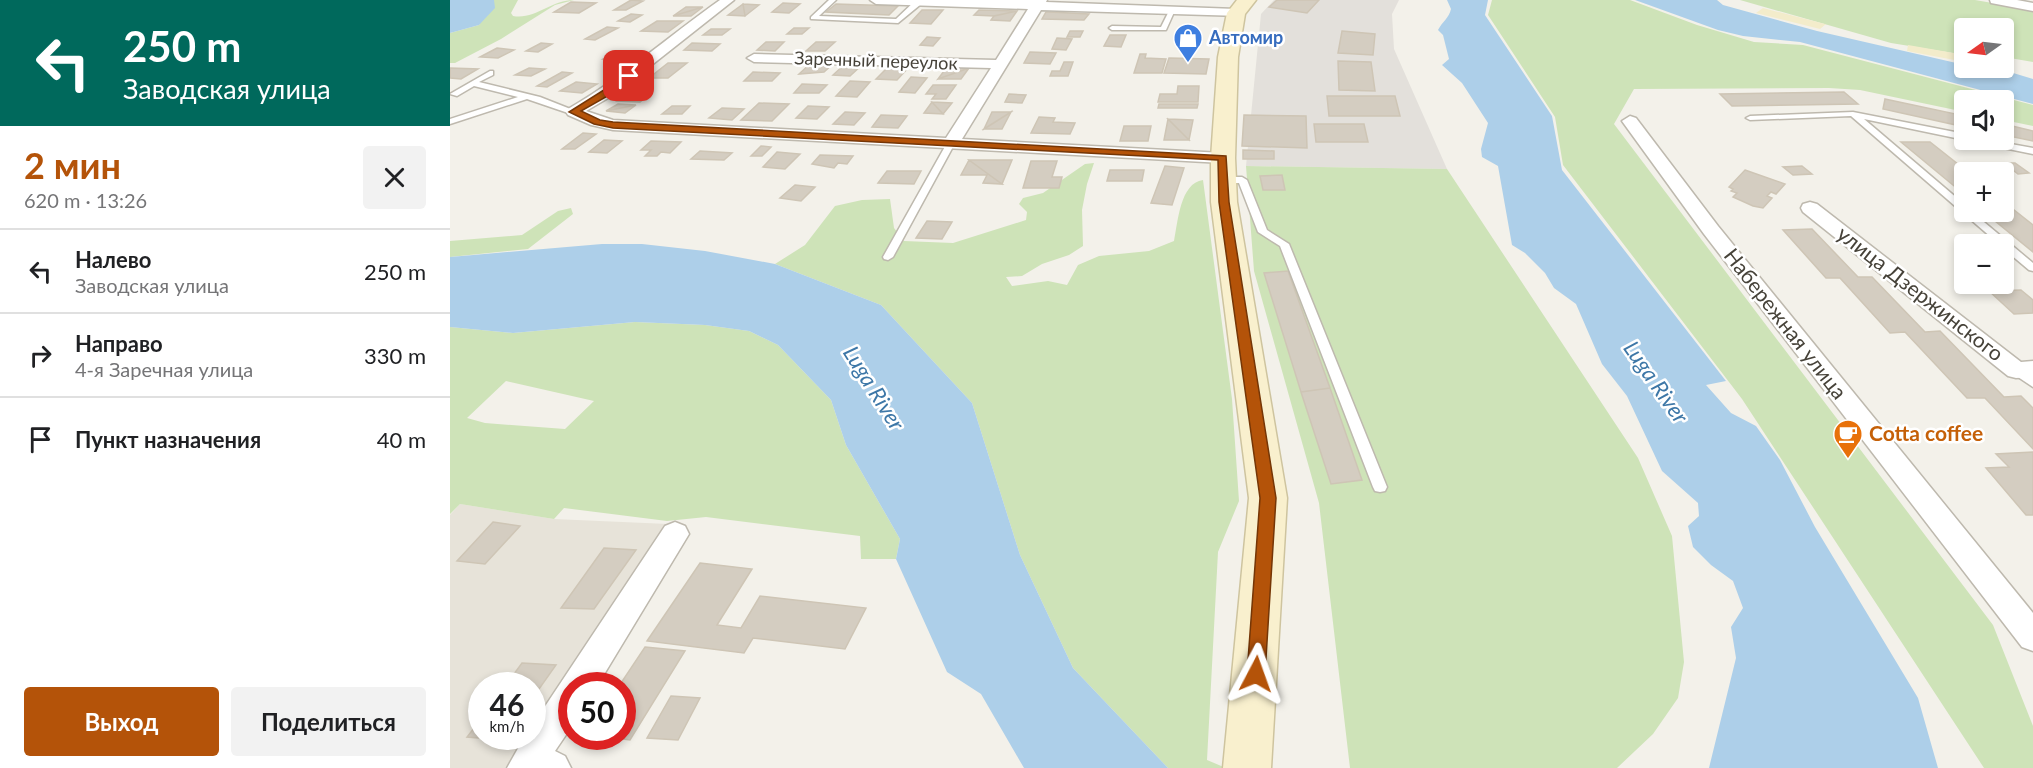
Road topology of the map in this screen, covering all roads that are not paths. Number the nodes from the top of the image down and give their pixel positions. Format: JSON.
{"nodes":[{"id":1,"x":728,"y":0,"type":"edge"},
{"id":2,"x":833,"y":0,"type":"edge"},
{"id":3,"x":876,"y":0,"type":"edge"},
{"id":4,"x":1996,"y":0,"type":"edge"},
{"id":5,"x":921,"y":1,"type":"edge"},
{"id":6,"x":1037,"y":2,"type":"edge"},
{"id":7,"x":1241,"y":6,"type":"edge"},
{"id":8,"x":2033,"y":7,"type":"edge"},
{"id":9,"x":1172,"y":10,"type":"junction"},
{"id":10,"x":1112,"y":28,"type":"dead end"},
{"id":11,"x":754,"y":58,"type":"dead end"},
{"id":12,"x":999,"y":64,"type":"junction"},
{"id":13,"x":490,"y":73,"type":"dead end"},
{"id":14,"x":472,"y":83,"type":"junction"},
{"id":15,"x":454,"y":94,"type":"dead end"},
{"id":16,"x":526,"y":96,"type":"junction"},
{"id":17,"x":574,"y":112,"type":"junction"},
{"id":18,"x":1852,"y":114,"type":"junction"},
{"id":19,"x":450,"y":116,"type":"edge"},
{"id":20,"x":464,"y":117,"type":"junction"},
{"id":21,"x":1750,"y":118,"type":"dead end"},
{"id":22,"x":1630,"y":121,"type":"dead end"},
{"id":23,"x":450,"y":122,"type":"edge"},
{"id":24,"x":1954,"y":135,"type":"edge"},
{"id":25,"x":951,"y":143,"type":"junction"},
{"id":26,"x":2014,"y":147,"type":"edge"},
{"id":27,"x":2033,"y":151,"type":"edge"},
{"id":28,"x":1223,"y":169,"type":"junction"},
{"id":29,"x":1954,"y":201,"type":"edge"},
{"id":30,"x":1810,"y":208,"type":"dead end"},
{"id":31,"x":1979,"y":222,"type":"edge"},
{"id":32,"x":888,"y":257,"type":"dead end"},
{"id":33,"x":2033,"y":268,"type":"edge"},
{"id":34,"x":2024,"y":369,"type":"edge"},
{"id":35,"x":2033,"y":383,"type":"edge"},
{"id":36,"x":1380,"y":487,"type":"dead end"},
{"id":37,"x":675,"y":534,"type":"dead end"},
{"id":38,"x":2033,"y":637,"type":"edge"},
{"id":39,"x":587,"y":672,"type":"edge"},
{"id":40,"x":558,"y":722,"type":"edge"},
{"id":41,"x":535,"y":767,"type":"edge"},
{"id":42,"x":1247,"y":768,"type":"edge"}],
"edges":[{"from":1,"to":17,"type":"street"},
{"from":2,"to":5,"type":"lane"},
{"from":3,"to":5,"type":"street"},
{"from":4,"to":8,"type":"street"},
{"from":5,"to":6,"type":"street"},
{"from":6,"to":9,"type":"street"},
{"from":6,"to":12,"type":"street"},
{"from":7,"to":9,"type":"street"},
{"from":7,"to":28,"type":"main road"},
{"from":9,"to":10,"type":"lane"},
{"from":11,"to":12,"type":"street","name":"Заречный переулок"},
{"from":12,"to":25,"type":"street"},
{"from":13,"to":14,"type":"lane"},
{"from":14,"to":15,"type":"lane"},
{"from":14,"to":16,"type":"lane"},
{"from":16,"to":17,"type":"lane"},
{"from":16,"to":20,"type":"lane"},
{"from":17,"to":25,"type":"street"},
{"from":18,"to":21,"type":"lane"},
{"from":18,"to":24,"type":"lane"},
{"from":18,"to":29,"type":"lane"},
{"from":19,"to":20,"type":"lane"},
{"from":20,"to":23,"type":"lane"},
{"from":22,"to":38,"type":"street","name":"Набережная улица"},
{"from":25,"to":28,"type":"street"},
{"from":25,"to":32,"type":"lane"},
{"from":26,"to":27,"type":"lane"},
{"from":28,"to":36,"type":"lane"},
{"from":28,"to":42,"type":"main road"},
{"from":30,"to":34,"type":"street","name":"улица Дзержинского"},
{"from":31,"to":33,"type":"lane"},
{"from":34,"to":35,"type":"lane"},
{"from":37,"to":39,"type":"street"},
{"from":40,"to":41,"type":"street"}]}
